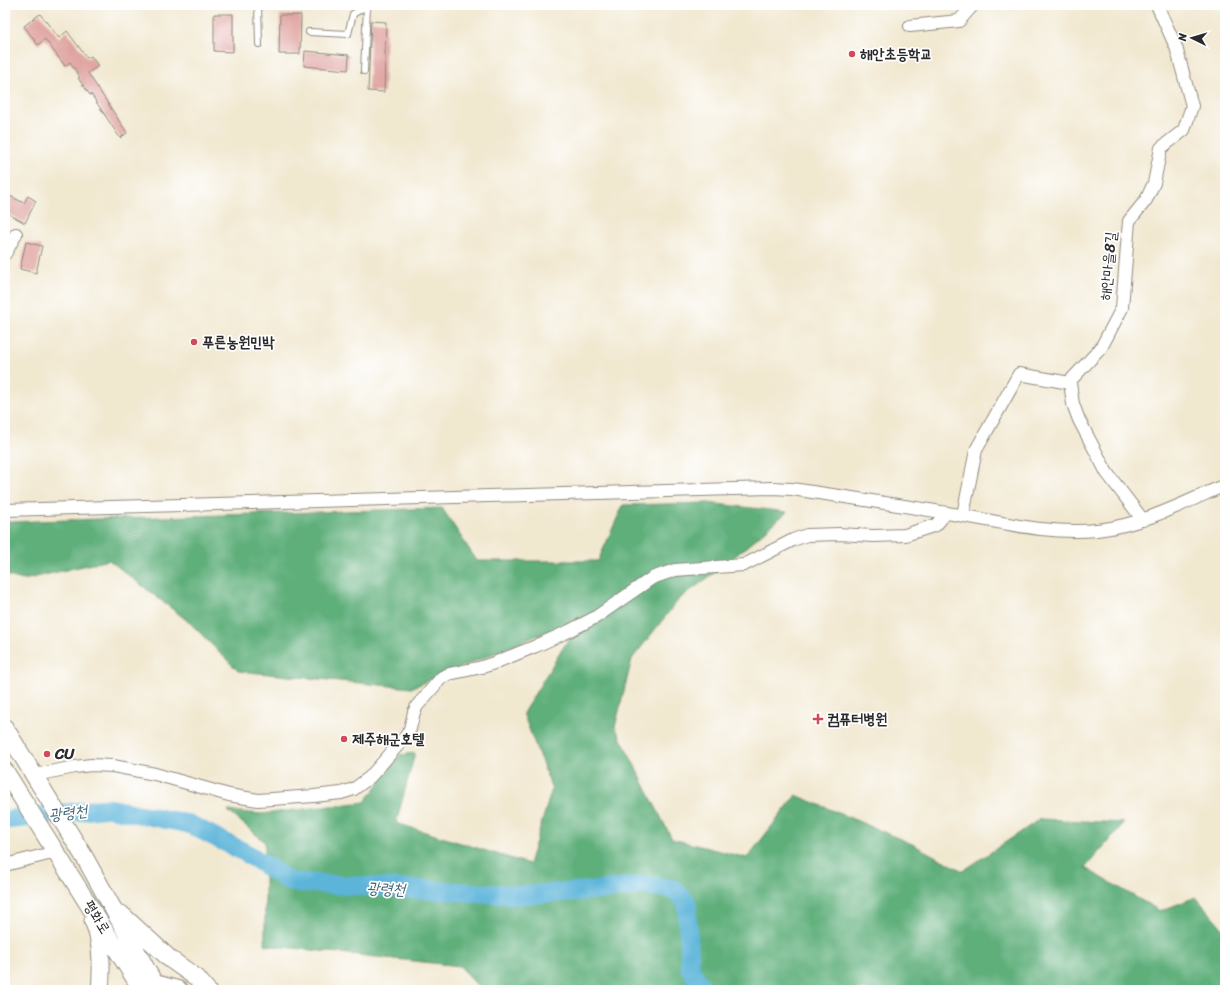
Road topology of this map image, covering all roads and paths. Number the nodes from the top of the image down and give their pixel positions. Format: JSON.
{"nodes":[{"id":1,"x":258,"y":5,"type":"edge"},
{"id":2,"x":973,"y":5,"type":"edge"},
{"id":3,"x":1157,"y":5,"type":"edge"},
{"id":4,"x":368,"y":6,"type":"edge"},
{"id":5,"x":910,"y":26,"type":"dead end"},
{"id":6,"x":309,"y":32,"type":"dead end"},
{"id":7,"x":258,"y":44,"type":"dead end"},
{"id":8,"x":364,"y":71,"type":"dead end"},
{"id":9,"x":16,"y":234,"type":"dead end"},
{"id":10,"x":5,"y":254,"type":"edge"},
{"id":11,"x":1070,"y":383,"type":"junction"},
{"id":12,"x":1225,"y":485,"type":"edge"},
{"id":13,"x":5,"y":510,"type":"edge"},
{"id":14,"x":946,"y":513,"type":"junction"},
{"id":15,"x":963,"y":516,"type":"junction"},
{"id":16,"x":1143,"y":520,"type":"junction"},
{"id":17,"x":5,"y":728,"type":"edge"},
{"id":18,"x":5,"y":771,"type":"edge"},
{"id":19,"x":35,"y":775,"type":"junction"},
{"id":20,"x":54,"y":849,"type":"junction"},
{"id":21,"x":5,"y":865,"type":"edge"},
{"id":22,"x":73,"y":878,"type":"junction"},
{"id":23,"x":110,"y":904,"type":"junction"},
{"id":24,"x":145,"y":988,"type":"edge"},
{"id":25,"x":100,"y":990,"type":"edge"},
{"id":26,"x":179,"y":990,"type":"edge"},
{"id":27,"x":207,"y":990,"type":"edge"}],
"edges":[{"from":1,"to":7,"type":"lane"},
{"from":2,"to":5,"type":"street"},
{"from":3,"to":11,"type":"street","name":"해안마을8길"},
{"from":4,"to":6,"type":"lane"},
{"from":4,"to":8,"type":"lane"},
{"from":9,"to":10,"type":"street"},
{"from":11,"to":15,"type":"street"},
{"from":11,"to":16,"type":"street"},
{"from":12,"to":16,"type":"street"},
{"from":13,"to":14,"type":"street"},
{"from":14,"to":15,"type":"street"},
{"from":14,"to":19,"type":"street"},
{"from":15,"to":16,"type":"street"},
{"from":17,"to":19,"type":"main road","name":"평화로"},
{"from":18,"to":20,"type":"main road","name":"평화로"},
{"from":19,"to":23,"type":"main road","name":"평화로"},
{"from":20,"to":21,"type":"street"},
{"from":20,"to":22,"type":"main road","name":"평화로"},
{"from":22,"to":24,"type":"main road","name":"평화로"},
{"from":22,"to":25,"type":"main road"},
{"from":23,"to":24,"type":"main road","name":"평화로"},
{"from":23,"to":27,"type":"main road"},
{"from":24,"to":26,"type":"main road"}]}
